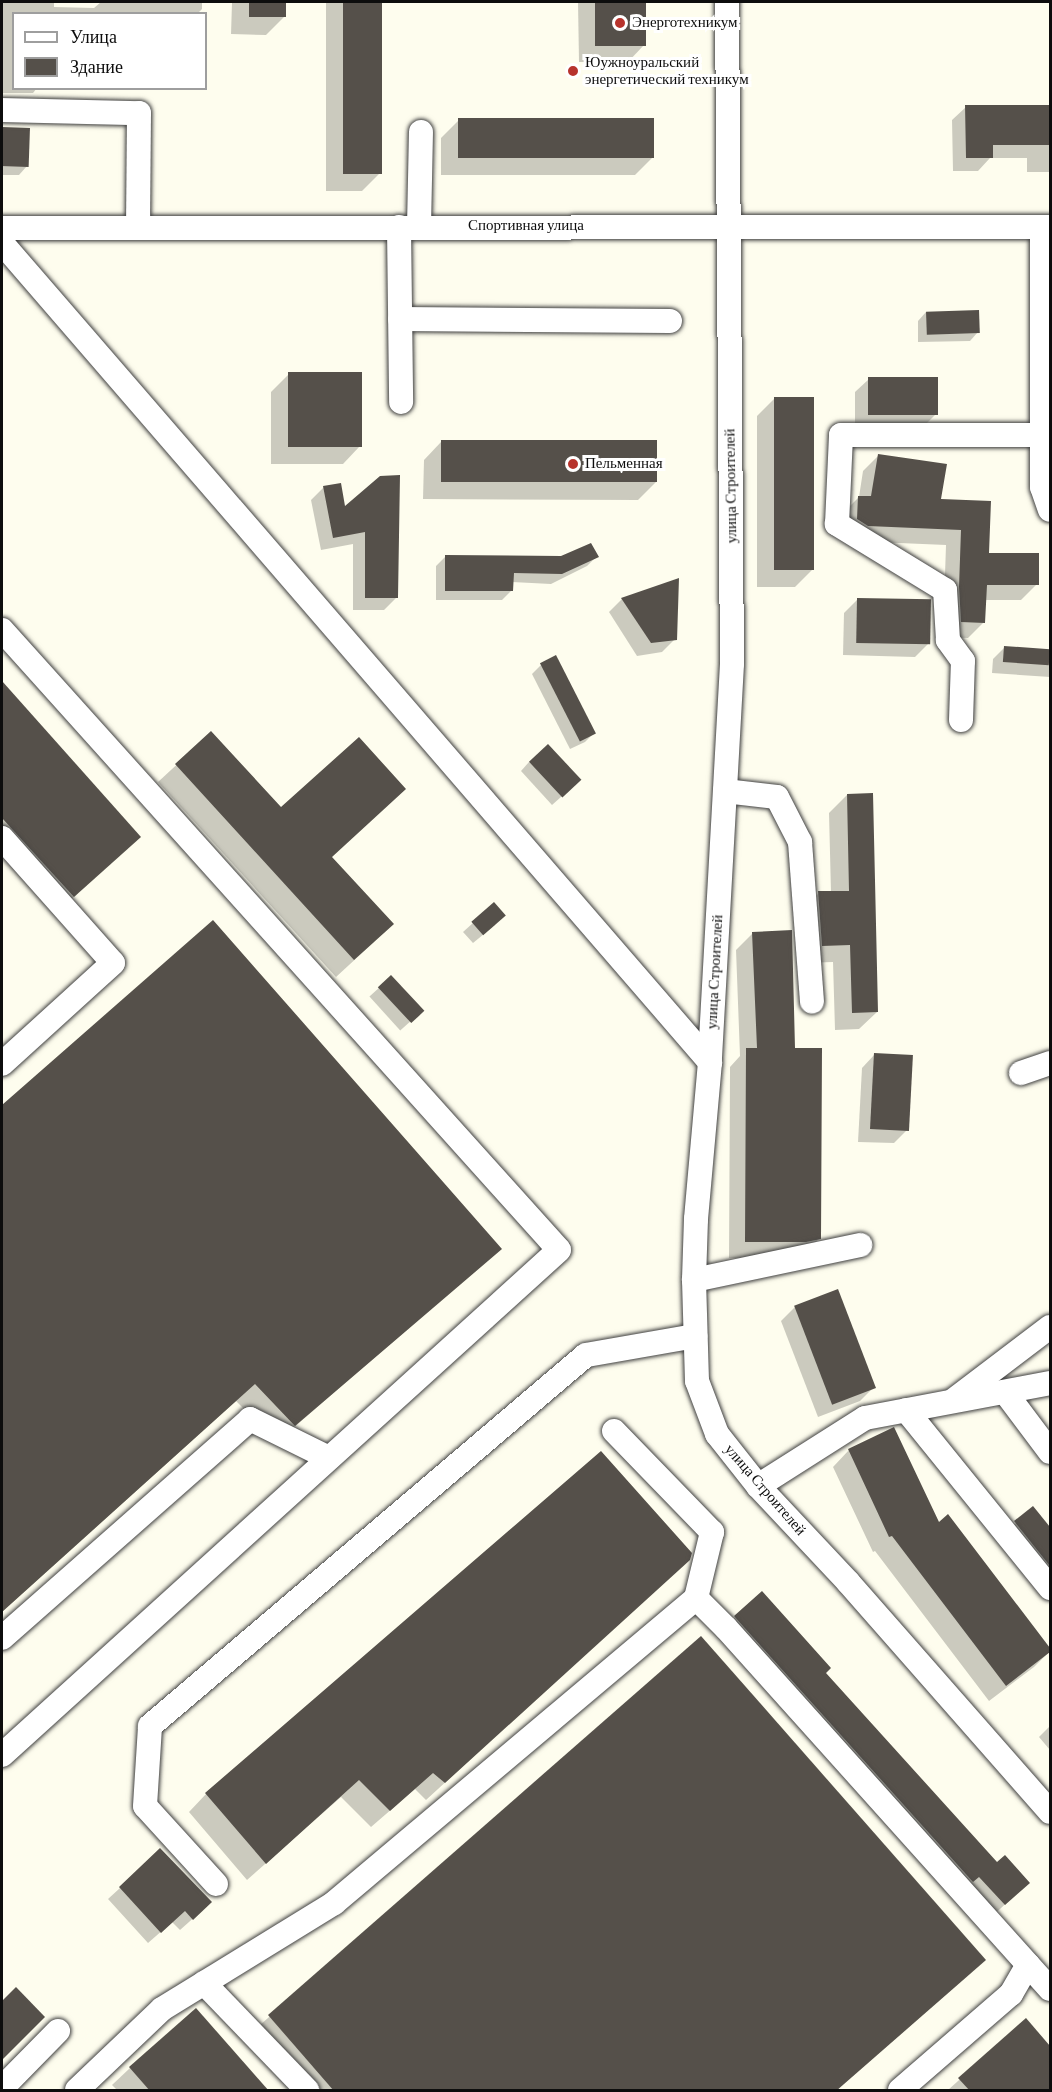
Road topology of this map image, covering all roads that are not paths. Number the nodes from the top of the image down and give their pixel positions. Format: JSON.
{"nodes":[{"id":1,"x":728,"y":2,"type":"edge"},
{"id":2,"x":2,"y":111,"type":"edge"},
{"id":3,"x":422,"y":132,"type":"dead end"},
{"id":4,"x":728,"y":226,"type":"junction"},
{"id":5,"x":409,"y":227,"type":"junction"},
{"id":6,"x":1046,"y":227,"type":"edge"},
{"id":7,"x":2,"y":228,"type":"edge"},
{"id":8,"x":138,"y":228,"type":"junction"},
{"id":9,"x":2,"y":243,"type":"edge"},
{"id":10,"x":400,"y":319,"type":"junction"},
{"id":11,"x":670,"y":321,"type":"dead end"},
{"id":12,"x":401,"y":402,"type":"dead end"},
{"id":13,"x":1042,"y":435,"type":"junction"},
{"id":14,"x":1050,"y":510,"type":"edge"},
{"id":15,"x":2,"y":630,"type":"edge"},
{"id":16,"x":961,"y":720,"type":"dead end"},
{"id":17,"x":725,"y":791,"type":"junction"},
{"id":18,"x":2,"y":838,"type":"edge"},
{"id":19,"x":812,"y":1002,"type":"dead end"},
{"id":20,"x":710,"y":1062,"type":"junction"},
{"id":21,"x":1050,"y":1063,"type":"edge"},
{"id":22,"x":2,"y":1064,"type":"edge"},
{"id":23,"x":1021,"y":1073,"type":"dead end"},
{"id":24,"x":860,"y":1245,"type":"dead end"},
{"id":25,"x":694,"y":1280,"type":"junction"},
{"id":26,"x":1050,"y":1327,"type":"edge"},
{"id":27,"x":695,"y":1336,"type":"junction"},
{"id":28,"x":1050,"y":1383,"type":"edge"},
{"id":29,"x":1005,"y":1392,"type":"junction"},
{"id":30,"x":950,"y":1402,"type":"junction"},
{"id":31,"x":906,"y":1410,"type":"junction"},
{"id":32,"x":614,"y":1431,"type":"dead end"},
{"id":33,"x":1050,"y":1452,"type":"edge"},
{"id":34,"x":329,"y":1458,"type":"junction"},
{"id":35,"x":758,"y":1486,"type":"junction"},
{"id":36,"x":1050,"y":1588,"type":"edge"},
{"id":37,"x":696,"y":1598,"type":"junction"},
{"id":38,"x":2,"y":1638,"type":"edge"},
{"id":39,"x":2,"y":1755,"type":"edge"},
{"id":40,"x":1050,"y":1812,"type":"edge"},
{"id":41,"x":216,"y":1884,"type":"dead end"},
{"id":42,"x":1028,"y":1965,"type":"junction"},
{"id":43,"x":204,"y":1983,"type":"junction"},
{"id":44,"x":1050,"y":1989,"type":"edge"},
{"id":45,"x":58,"y":2031,"type":"dead end"},
{"id":46,"x":2,"y":2088,"type":"edge"},
{"id":47,"x":77,"y":2091,"type":"edge"},
{"id":48,"x":307,"y":2091,"type":"edge"},
{"id":49,"x":900,"y":2091,"type":"edge"}],
"edges":[{"from":1,"to":4,"type":"street","name":"улица Строителей"},
{"from":2,"to":8,"type":"street"},
{"from":3,"to":5,"type":"street"},
{"from":4,"to":5,"type":"street","name":"Спортивная улица"},
{"from":4,"to":6,"type":"street","name":"Спортивная улица"},
{"from":4,"to":17,"type":"street","name":"улица Строителей"},
{"from":5,"to":8,"type":"street","name":"Спортивная улица"},
{"from":5,"to":10,"type":"street"},
{"from":6,"to":13,"type":"street"},
{"from":7,"to":8,"type":"street","name":"Спортивная улица"},
{"from":9,"to":20,"type":"street"},
{"from":10,"to":11,"type":"street"},
{"from":10,"to":12,"type":"street"},
{"from":13,"to":14,"type":"street"},
{"from":13,"to":16,"type":"street"},
{"from":15,"to":34,"type":"street"},
{"from":17,"to":19,"type":"street"},
{"from":17,"to":20,"type":"street","name":"улица Строителей"},
{"from":18,"to":22,"type":"street"},
{"from":20,"to":25,"type":"street","name":"улица Строителей"},
{"from":21,"to":23,"type":"street"},
{"from":24,"to":25,"type":"street"},
{"from":25,"to":27,"type":"street","name":"улица Строителей"},
{"from":26,"to":30,"type":"street"},
{"from":27,"to":35,"type":"street","name":"улица Строителей"},
{"from":27,"to":41,"type":"street"},
{"from":28,"to":29,"type":"street"},
{"from":29,"to":30,"type":"street"},
{"from":29,"to":33,"type":"street"},
{"from":30,"to":31,"type":"street"},
{"from":31,"to":35,"type":"street"},
{"from":31,"to":36,"type":"street"},
{"from":32,"to":37,"type":"street"},
{"from":34,"to":38,"type":"street"},
{"from":34,"to":39,"type":"street"},
{"from":35,"to":40,"type":"street","name":"улица Строителей"},
{"from":37,"to":42,"type":"street"},
{"from":37,"to":43,"type":"street"},
{"from":42,"to":44,"type":"street"},
{"from":42,"to":49,"type":"street"},
{"from":43,"to":47,"type":"street"},
{"from":43,"to":48,"type":"street"},
{"from":45,"to":46,"type":"street"}]}
